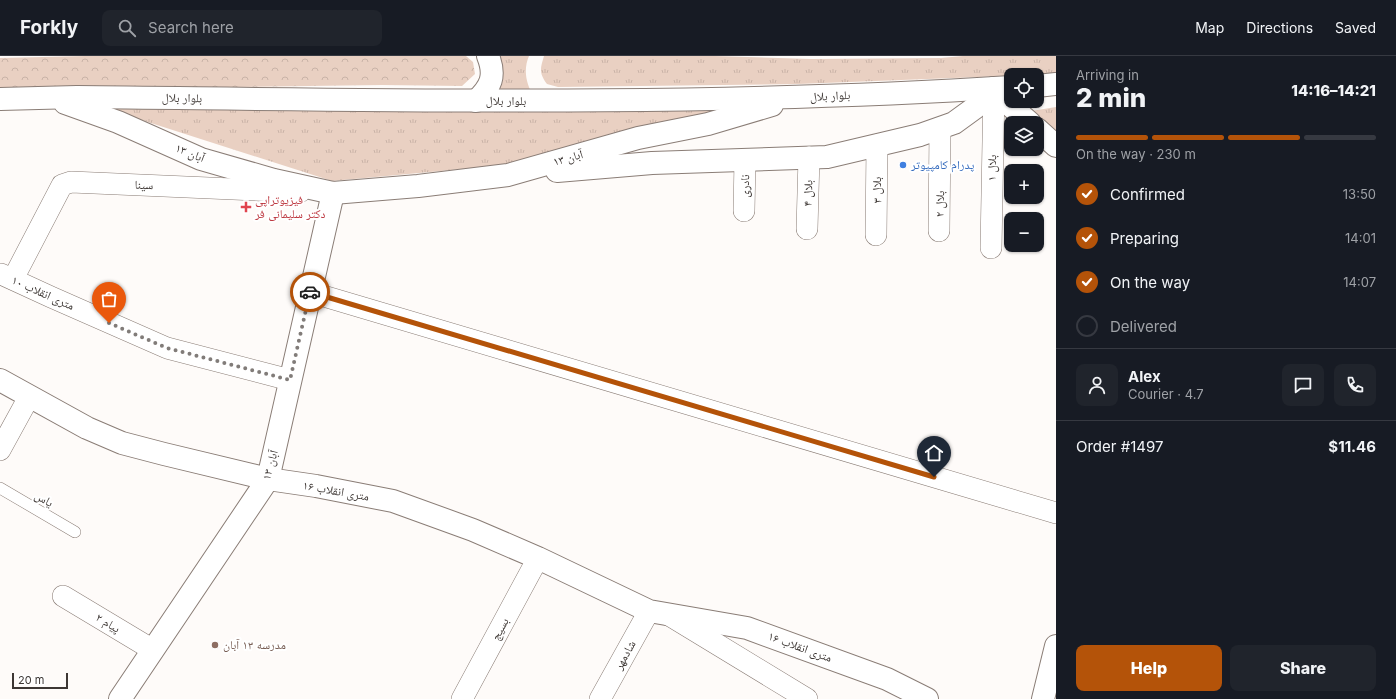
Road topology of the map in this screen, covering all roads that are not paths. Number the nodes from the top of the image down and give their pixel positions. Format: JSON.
{"nodes":[{"id":1,"x":488,"y":56,"type":"edge"},
{"id":2,"x":1056,"y":84,"type":"edge"},
{"id":3,"x":1044,"y":85,"type":"edge"},
{"id":4,"x":1002,"y":88,"type":"edge"},
{"id":5,"x":797,"y":97,"type":"junction"},
{"id":6,"x":52,"y":98,"type":"junction"},
{"id":7,"x":0,"y":99,"type":"edge"},
{"id":8,"x":476,"y":101,"type":"junction"},
{"id":9,"x":1022,"y":116,"type":"edge"},
{"id":10,"x":940,"y":128,"type":"junction"},
{"id":11,"x":1044,"y":135,"type":"edge"},
{"id":12,"x":877,"y":145,"type":"junction"},
{"id":13,"x":1056,"y":146,"type":"edge"},
{"id":14,"x":809,"y":158,"type":"junction"},
{"id":15,"x":745,"y":160,"type":"junction"},
{"id":16,"x":508,"y":175,"type":"junction"},
{"id":17,"x":333,"y":193,"type":"junction"},
{"id":18,"x":744,"y":212,"type":"dead end"},
{"id":19,"x":807,"y":229,"type":"dead end"},
{"id":20,"x":939,"y":231,"type":"dead end"},
{"id":21,"x":876,"y":235,"type":"dead end"},
{"id":22,"x":991,"y":248,"type":"dead end"},
{"id":23,"x":6,"y":276,"type":"edge"},
{"id":24,"x":310,"y":292,"type":"junction"},
{"id":25,"x":0,"y":380,"type":"edge"},
{"id":26,"x":290,"y":380,"type":"junction"},
{"id":27,"x":29,"y":397,"type":"junction"},
{"id":28,"x":0,"y":450,"type":"edge"},
{"id":29,"x":268,"y":479,"type":"junction"},
{"id":30,"x":0,"y":488,"type":"edge"},
{"id":31,"x":1056,"y":513,"type":"edge"},
{"id":32,"x":75,"y":532,"type":"dead end"},
{"id":33,"x":538,"y":558,"type":"junction"},
{"id":34,"x":64,"y":596,"type":"dead end"},
{"id":35,"x":658,"y":613,"type":"junction"},
{"id":36,"x":1056,"y":646,"type":"edge"},
{"id":37,"x":153,"y":650,"type":"junction"},
{"id":38,"x":120,"y":699,"type":"edge"},
{"id":39,"x":462,"y":699,"type":"edge"},
{"id":40,"x":600,"y":699,"type":"edge"},
{"id":41,"x":807,"y":699,"type":"edge"},
{"id":42,"x":926,"y":699,"type":"edge"},
{"id":43,"x":1043,"y":699,"type":"edge"}],
"edges":[{"from":1,"to":8,"type":"street"},
{"from":2,"to":3,"type":"street"},
{"from":4,"to":5,"type":"street","name":"بلوار بلال"},
{"from":4,"to":9,"type":"street"},
{"from":4,"to":10,"type":"street"},
{"from":4,"to":22,"type":"street","name":"بلال ۱"},
{"from":5,"to":8,"type":"street","name":"بلوار بلال"},
{"from":5,"to":16,"type":"street","name":"۱۳ آبان"},
{"from":6,"to":7,"type":"street","name":"بلوار بلال"},
{"from":6,"to":8,"type":"street","name":"بلوار بلال"},
{"from":6,"to":17,"type":"street","name":"۱۳ آبان"},
{"from":10,"to":12,"type":"street"},
{"from":10,"to":20,"type":"street","name":"بلال ۲"},
{"from":11,"to":13,"type":"street"},
{"from":12,"to":14,"type":"street"},
{"from":12,"to":21,"type":"street","name":"بلال ۳"},
{"from":14,"to":15,"type":"street"},
{"from":14,"to":19,"type":"street","name":"بلال ۴"},
{"from":15,"to":16,"type":"street"},
{"from":15,"to":18,"type":"street","name":"نادری"},
{"from":16,"to":17,"type":"street","name":"۱۳ آبان"},
{"from":17,"to":23,"type":"street","name":"سینا"},
{"from":17,"to":24,"type":"street","name":"۱۳ آبان"},
{"from":23,"to":26,"type":"street","name":"۱۰ متری انقلاب"},
{"from":24,"to":26,"type":"street","name":"۱۳ آبان"},
{"from":24,"to":31,"type":"street"},
{"from":25,"to":27,"type":"street","name":"۱۶ متری انقلاب"},
{"from":26,"to":29,"type":"street","name":"۱۳ آبان"},
{"from":27,"to":28,"type":"street"},
{"from":27,"to":29,"type":"street","name":"۱۶ متری انقلاب"},
{"from":29,"to":33,"type":"street","name":"۱۶ متری انقلاب"},
{"from":29,"to":37,"type":"street","name":"۱۳ آبان"},
{"from":30,"to":32,"type":"lane","name":"یاس"},
{"from":33,"to":35,"type":"street","name":"۱۶ متری انقلاب"},
{"from":33,"to":39,"type":"street","name":"بسیج"},
{"from":34,"to":37,"type":"street","name":"پیام ۲"},
{"from":35,"to":40,"type":"street","name":"شادمهر"},
{"from":35,"to":41,"type":"street","name":"۱۶ متری انقلاب"},
{"from":35,"to":42,"type":"street","name":"۱۶ متری انقلاب"},
{"from":36,"to":43,"type":"street"},
{"from":37,"to":38,"type":"street","name":"۱۳ آبان"}]}
